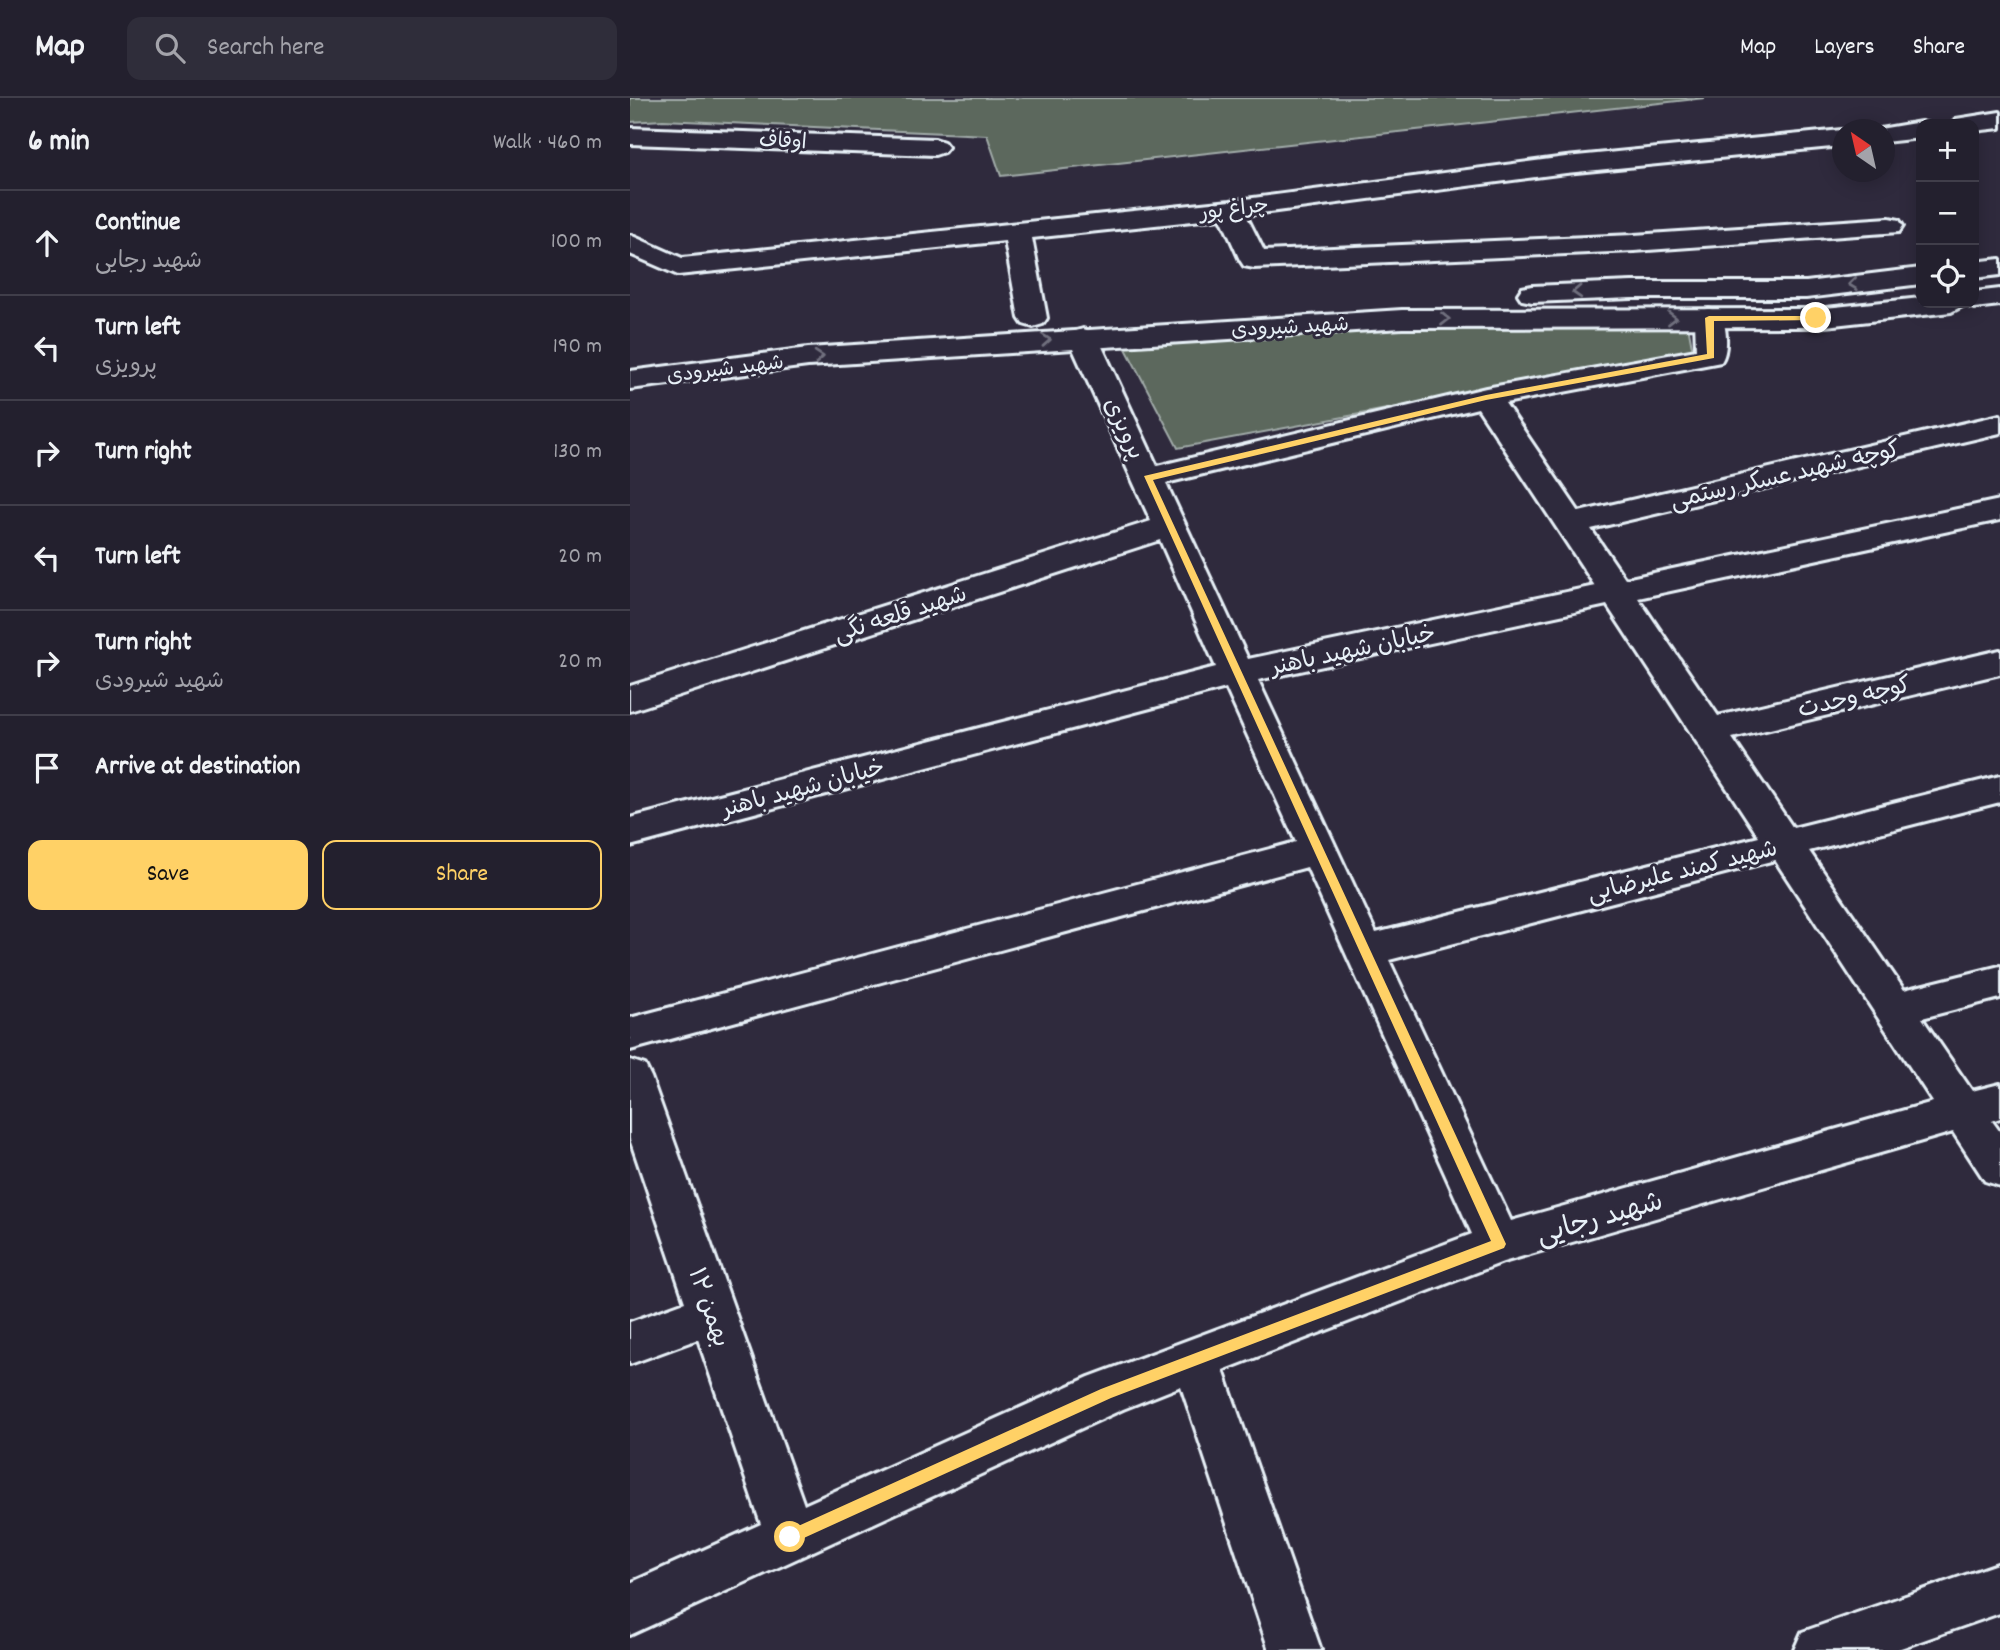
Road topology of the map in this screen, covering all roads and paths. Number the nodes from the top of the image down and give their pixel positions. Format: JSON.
{"nodes":[{"id":1,"x":2000,"y":120,"type":"edge"},
{"id":2,"x":1979,"y":122,"type":"edge"},
{"id":3,"x":1916,"y":131,"type":"edge"},
{"id":4,"x":1895,"y":133,"type":"edge"},
{"id":5,"x":630,"y":136,"type":"edge"},
{"id":6,"x":1832,"y":139,"type":"edge"},
{"id":7,"x":935,"y":147,"type":"dead end"},
{"id":8,"x":1230,"y":209,"type":"junction"},
{"id":9,"x":1889,"y":226,"type":"dead end"},
{"id":10,"x":1017,"y":232,"type":"junction"},
{"id":11,"x":630,"y":243,"type":"edge"},
{"id":12,"x":2000,"y":267,"type":"edge"},
{"id":13,"x":1979,"y":269,"type":"edge"},
{"id":14,"x":1916,"y":277,"type":"edge"},
{"id":15,"x":2000,"y":297,"type":"edge"},
{"id":16,"x":1979,"y":299,"type":"edge"},
{"id":17,"x":1916,"y":307,"type":"edge"},
{"id":18,"x":1033,"y":318,"type":"junction"},
{"id":19,"x":1709,"y":318,"type":"junction"},
{"id":20,"x":1083,"y":338,"type":"junction"},
{"id":21,"x":630,"y":355,"type":"edge"},
{"id":22,"x":630,"y":380,"type":"edge"},
{"id":23,"x":1486,"y":397,"type":"junction"},
{"id":24,"x":2000,"y":424,"type":"edge"},
{"id":25,"x":1148,"y":478,"type":"junction"},
{"id":26,"x":1997,"y":515,"type":"edge"},
{"id":27,"x":1570,"y":524,"type":"junction"},
{"id":28,"x":1170,"y":526,"type":"junction"},
{"id":29,"x":1617,"y":593,"type":"junction"},
{"id":30,"x":2000,"y":662,"type":"edge"},
{"id":31,"x":1237,"y":673,"type":"junction"},
{"id":32,"x":630,"y":699,"type":"edge"},
{"id":33,"x":1709,"y":731,"type":"junction"},
{"id":34,"x":2000,"y":789,"type":"edge"},
{"id":35,"x":630,"y":832,"type":"edge"},
{"id":36,"x":1784,"y":844,"type":"junction"},
{"id":37,"x":1318,"y":850,"type":"junction"},
{"id":38,"x":1365,"y":951,"type":"junction"},
{"id":39,"x":2000,"y":982,"type":"edge"},
{"id":40,"x":1894,"y":1009,"type":"junction"},
{"id":41,"x":630,"y":1034,"type":"edge"},
{"id":42,"x":633,"y":1097,"type":"edge"},
{"id":43,"x":1981,"y":1106,"type":"edge"},
{"id":44,"x":2000,"y":1168,"type":"edge"},
{"id":45,"x":1499,"y":1244,"type":"junction"},
{"id":46,"x":712,"y":1313,"type":"junction"},
{"id":47,"x":630,"y":1343,"type":"edge"},
{"id":48,"x":1196,"y":1359,"type":"junction"},
{"id":49,"x":790,"y":1537,"type":"junction"},
{"id":50,"x":2000,"y":1588,"type":"edge"},
{"id":51,"x":630,"y":1609,"type":"edge"},
{"id":52,"x":1295,"y":1650,"type":"edge"},
{"id":53,"x":1821,"y":1650,"type":"edge"}],
"edges":[{"from":1,"to":2,"type":"street"},
{"from":3,"to":4,"type":"street"},
{"from":5,"to":7,"type":"street","name":"اوقاف"},
{"from":6,"to":8,"type":"street","name":"چراغ پور"},
{"from":8,"to":9,"type":"street"},
{"from":8,"to":10,"type":"street","name":"چراغ پور"},
{"from":10,"to":11,"type":"street","name":"چراغ پور"},
{"from":10,"to":18,"type":"street"},
{"from":12,"to":13,"type":"street"},
{"from":14,"to":18,"type":"street","name":"شهید شیرودی","one_way":true},
{"from":15,"to":16,"type":"street"},
{"from":17,"to":19,"type":"street","name":"شهید شیرودی"},
{"from":18,"to":21,"type":"street","name":"شهید شیرودی"},
{"from":20,"to":19,"type":"street","name":"شهید شیرودی","one_way":true},
{"from":19,"to":23,"type":"street"},
{"from":22,"to":20,"type":"street","name":"شهید شیرودی","one_way":true},
{"from":20,"to":25,"type":"street","name":"پرویزی"},
{"from":23,"to":25,"type":"street"},
{"from":23,"to":27,"type":"street"},
{"from":24,"to":27,"type":"street","name":"کوچه شهید عسکر رستمی"},
{"from":25,"to":28,"type":"street","name":"پرویزی"},
{"from":26,"to":29,"type":"street","name":"خیابان شهید باهنر"},
{"from":27,"to":29,"type":"street"},
{"from":28,"to":31,"type":"street","name":"پرویزی"},
{"from":28,"to":32,"type":"street","name":"شهید قلعه نگی"},
{"from":29,"to":31,"type":"street","name":"خیابان شهید باهنر"},
{"from":29,"to":33,"type":"street"},
{"from":30,"to":33,"type":"street","name":"کوچه وحدت"},
{"from":31,"to":35,"type":"street","name":"خیابان شهید باهنر"},
{"from":31,"to":37,"type":"street","name":"پرویزی"},
{"from":33,"to":36,"type":"street"},
{"from":34,"to":36,"type":"street","name":"شهید کمند علیرضایی"},
{"from":36,"to":38,"type":"street","name":"شهید کمند علیرضایی"},
{"from":36,"to":40,"type":"street"},
{"from":37,"to":38,"type":"street","name":"پرویزی"},
{"from":37,"to":41,"type":"street"},
{"from":38,"to":45,"type":"street","name":"پرویزی"},
{"from":39,"to":40,"type":"street"},
{"from":40,"to":43,"type":"street"},
{"from":42,"to":46,"type":"street","name":"۱۲ بهمن"},
{"from":43,"to":44,"type":"street"},
{"from":43,"to":45,"type":"street","name":"شهید رجایی"},
{"from":45,"to":48,"type":"street","name":"شهید رجایی"},
{"from":46,"to":47,"type":"street"},
{"from":46,"to":49,"type":"street","name":"۱۲ بهمن"},
{"from":48,"to":49,"type":"street","name":"شهید رجایی"},
{"from":48,"to":52,"type":"street"},
{"from":49,"to":51,"type":"street","name":"شهید رجایی"},
{"from":50,"to":53,"type":"street"}]}
